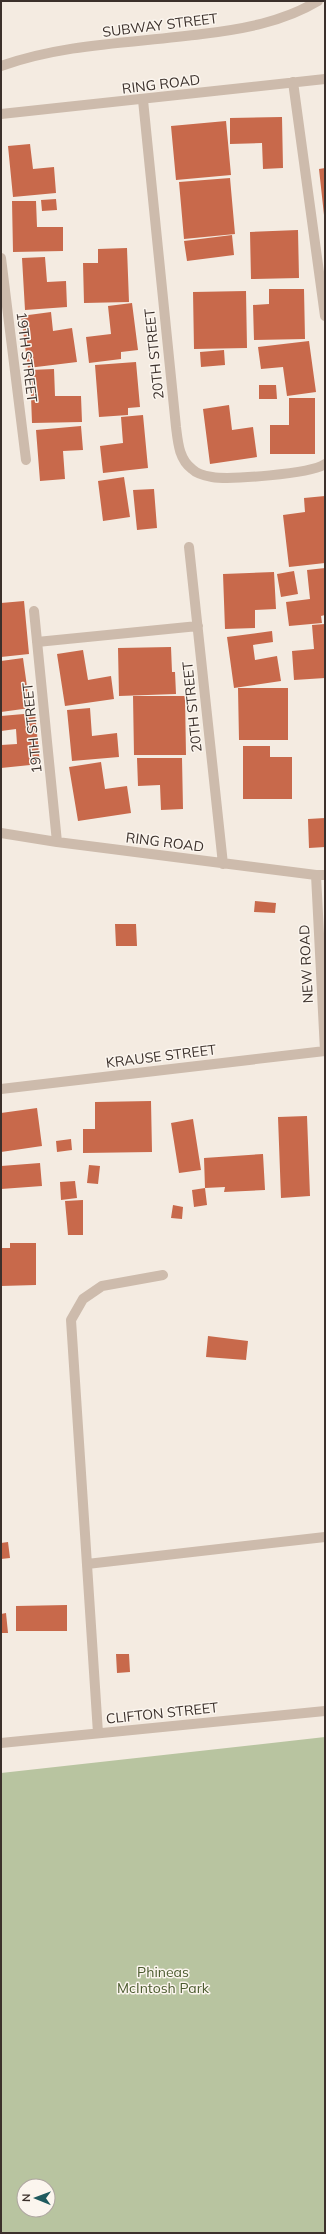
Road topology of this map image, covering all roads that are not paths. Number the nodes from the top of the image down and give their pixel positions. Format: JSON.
{"nodes":[{"id":1,"x":318,"y":1,"type":"edge"},
{"id":2,"x":1,"y":66,"type":"edge"},
{"id":3,"x":325,"y":79,"type":"edge"},
{"id":4,"x":293,"y":82,"type":"junction"},
{"id":5,"x":143,"y":100,"type":"junction"},
{"id":6,"x":1,"y":114,"type":"edge"},
{"id":7,"x":1,"y":258,"type":"edge"},
{"id":8,"x":325,"y":316,"type":"edge"},
{"id":9,"x":26,"y":460,"type":"dead end"},
{"id":10,"x":323,"y":466,"type":"edge"},
{"id":11,"x":189,"y":547,"type":"dead end"},
{"id":12,"x":34,"y":611,"type":"dead end"},
{"id":13,"x":198,"y":626,"type":"junction"},
{"id":14,"x":37,"y":642,"type":"junction"},
{"id":15,"x":1,"y":833,"type":"edge"},
{"id":16,"x":57,"y":842,"type":"junction"},
{"id":17,"x":223,"y":864,"type":"junction"},
{"id":18,"x":321,"y":875,"type":"edge"},
{"id":19,"x":325,"y":1051,"type":"edge"},
{"id":20,"x":1,"y":1089,"type":"edge"},
{"id":21,"x":163,"y":1275,"type":"dead end"},
{"id":22,"x":325,"y":1537,"type":"edge"},
{"id":23,"x":87,"y":1564,"type":"junction"},
{"id":24,"x":325,"y":1711,"type":"edge"},
{"id":25,"x":98,"y":1733,"type":"junction"},
{"id":26,"x":1,"y":1743,"type":"edge"}],
"edges":[{"from":1,"to":2,"type":"street","name":"SUBWAY STREET"},
{"from":3,"to":4,"type":"street","name":"RING ROAD"},
{"from":4,"to":5,"type":"street","name":"RING ROAD"},
{"from":4,"to":8,"type":"street"},
{"from":5,"to":6,"type":"street","name":"RING ROAD"},
{"from":5,"to":10,"type":"street","name":"20TH STREET"},
{"from":7,"to":9,"type":"street","name":"19TH STREET"},
{"from":11,"to":13,"type":"street","name":"20TH STREET"},
{"from":12,"to":14,"type":"street","name":"19TH STREET"},
{"from":13,"to":14,"type":"street"},
{"from":13,"to":17,"type":"street","name":"20TH STREET"},
{"from":14,"to":16,"type":"street","name":"19TH STREET"},
{"from":15,"to":16,"type":"street","name":"RING ROAD"},
{"from":16,"to":17,"type":"street","name":"RING ROAD"},
{"from":17,"to":18,"type":"street","name":"RING ROAD"},
{"from":18,"to":19,"type":"street","name":"NEW ROAD"},
{"from":19,"to":20,"type":"street","name":"KRAUSE STREET"},
{"from":21,"to":23,"type":"street"},
{"from":22,"to":23,"type":"street"},
{"from":23,"to":25,"type":"street"},
{"from":24,"to":25,"type":"street","name":"CLIFTON STREET"},
{"from":25,"to":26,"type":"street","name":"CLIFTON STREET"}]}
